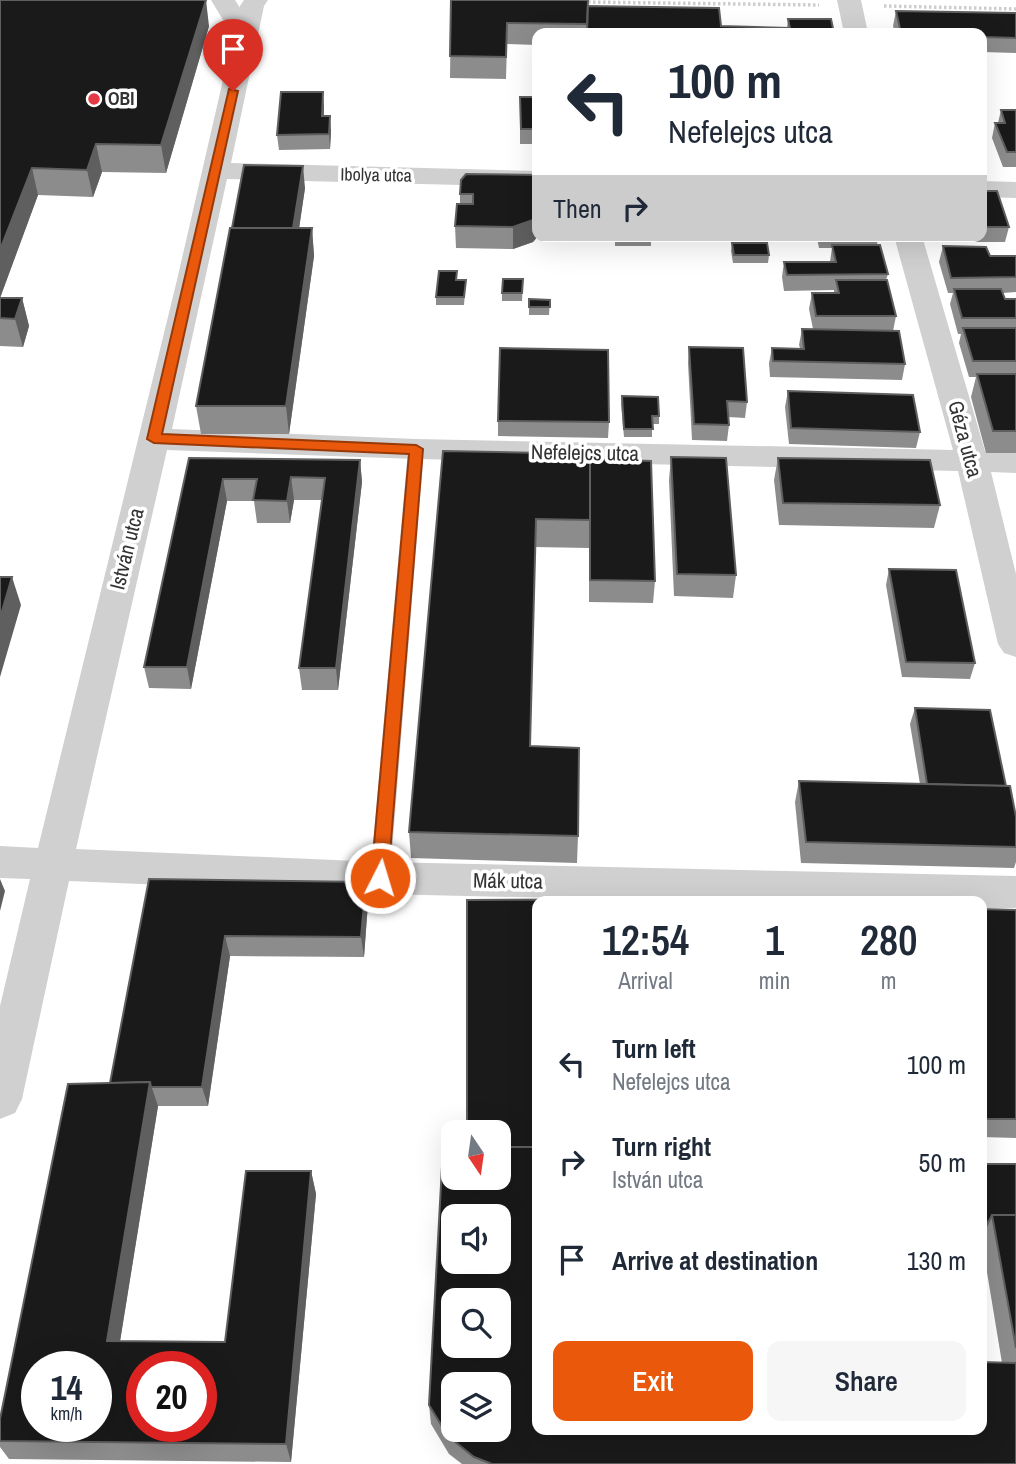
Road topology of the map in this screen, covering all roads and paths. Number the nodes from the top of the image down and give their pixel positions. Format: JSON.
{"nodes":[{"id":1,"x":223,"y":0,"type":"edge"},
{"id":2,"x":256,"y":0,"type":"edge"},
{"id":3,"x":570,"y":2,"type":"edge"},
{"id":4,"x":849,"y":3,"type":"edge"},
{"id":5,"x":1016,"y":9,"type":"edge"},
{"id":6,"x":855,"y":28,"type":"edge"},
{"id":7,"x":246,"y":38,"type":"junction"},
{"id":8,"x":214,"y":171,"type":"junction"},
{"id":9,"x":532,"y":179,"type":"edge"},
{"id":10,"x":987,"y":190,"type":"edge"},
{"id":11,"x":1016,"y":190,"type":"edge"},
{"id":12,"x":910,"y":242,"type":"edge"},
{"id":13,"x":154,"y":439,"type":"junction"},
{"id":14,"x":416,"y":449,"type":"junction"},
{"id":15,"x":972,"y":461,"type":"junction"},
{"id":16,"x":1016,"y":462,"type":"edge"},
{"id":17,"x":1016,"y":644,"type":"edge"},
{"id":18,"x":0,"y":862,"type":"edge"},
{"id":19,"x":51,"y":863,"type":"junction"},
{"id":20,"x":380,"y":878,"type":"junction"},
{"id":21,"x":1016,"y":892,"type":"edge"},
{"id":22,"x":0,"y":1100,"type":"edge"}],
"edges":[{"from":1,"to":7,"type":"street"},
{"from":2,"to":7,"type":"street","name":"István utca"},
{"from":3,"to":4,"type":"path"},
{"from":4,"to":5,"type":"path"},
{"from":4,"to":6,"type":"street"},
{"from":7,"to":8,"type":"street","name":"István utca"},
{"from":8,"to":9,"type":"street","name":"Ibolya utca"},
{"from":8,"to":13,"type":"street","name":"István utca"},
{"from":10,"to":11,"type":"street"},
{"from":12,"to":15,"type":"street","name":"Géza utca"},
{"from":13,"to":14,"type":"street","name":"Nefelejcs utca"},
{"from":13,"to":19,"type":"street","name":"István utca"},
{"from":14,"to":15,"type":"street","name":"Nefelejcs utca"},
{"from":14,"to":20,"type":"lane"},
{"from":15,"to":16,"type":"street","name":"Nefelejcs utca"},
{"from":15,"to":17,"type":"street","name":"Géza utca"},
{"from":18,"to":19,"type":"street","name":"Mák utca"},
{"from":19,"to":20,"type":"street","name":"Mák utca"},
{"from":19,"to":22,"type":"street","name":"István utca"},
{"from":20,"to":21,"type":"street","name":"Mák utca"}]}
